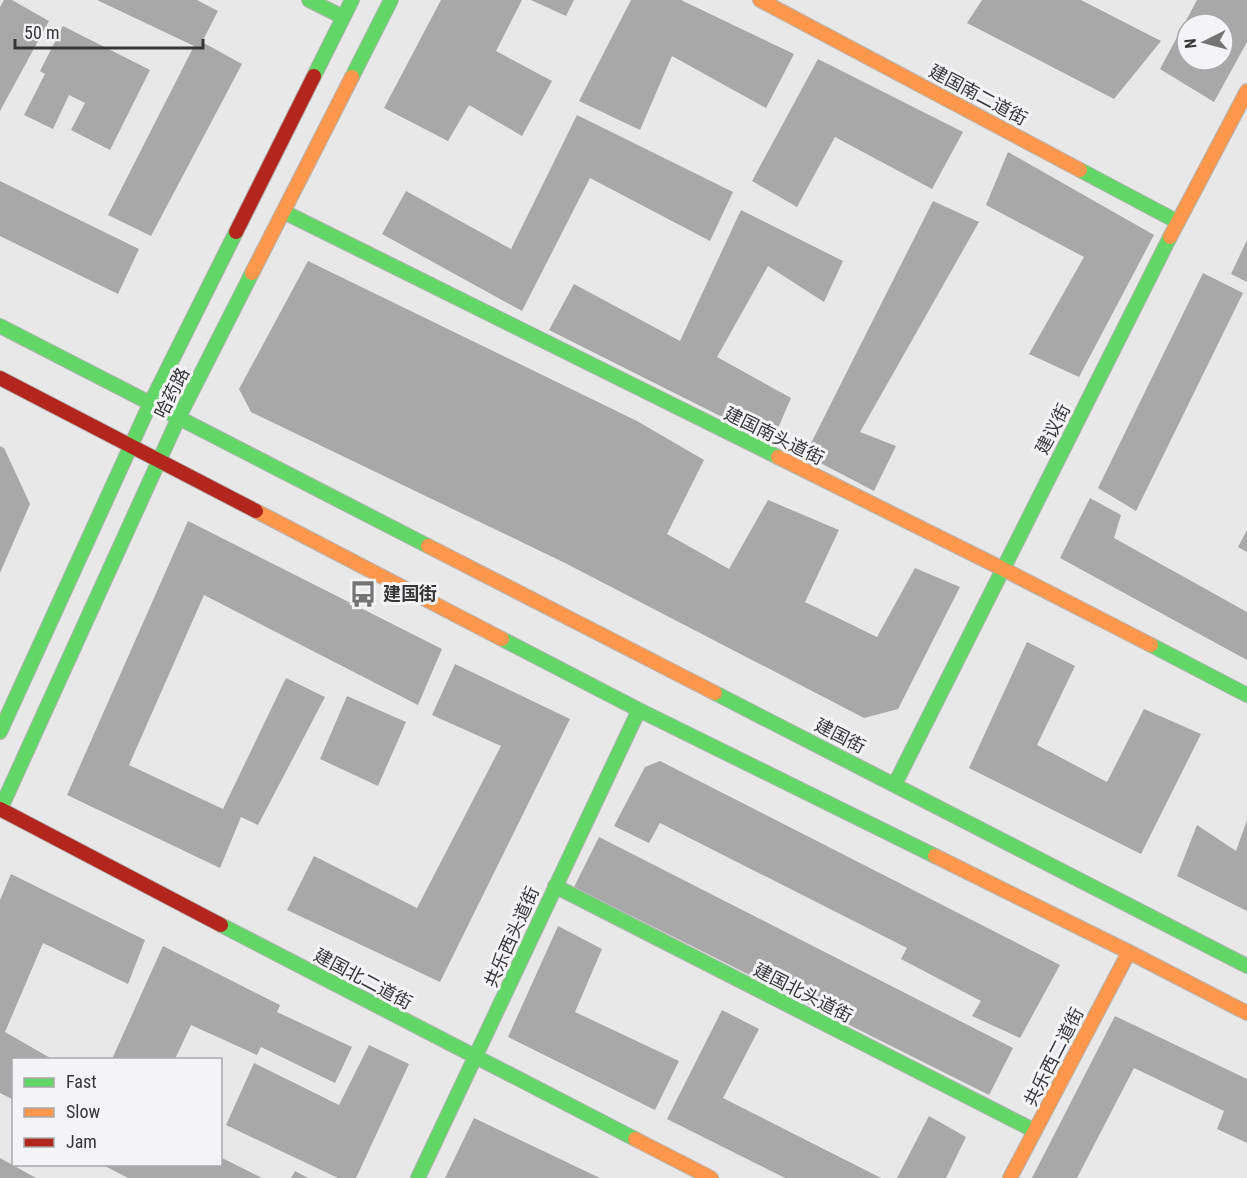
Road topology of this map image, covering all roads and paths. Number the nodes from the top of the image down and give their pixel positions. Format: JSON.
{"nodes":[{"id":1,"x":309,"y":0,"type":"edge"},
{"id":2,"x":352,"y":0,"type":"edge"},
{"id":3,"x":392,"y":0,"type":"edge"},
{"id":4,"x":760,"y":0,"type":"edge"},
{"id":5,"x":343,"y":17,"type":"junction"},
{"id":6,"x":1247,"y":91,"type":"edge"},
{"id":7,"x":284,"y":212,"type":"junction"},
{"id":8,"x":1178,"y":222,"type":"junction"},
{"id":9,"x":0,"y":326,"type":"edge"},
{"id":10,"x":0,"y":378,"type":"edge"},
{"id":11,"x":150,"y":404,"type":"junction"},
{"id":12,"x":179,"y":417,"type":"junction"},
{"id":13,"x":130,"y":446,"type":"junction"},
{"id":14,"x":159,"y":461,"type":"junction"},
{"id":15,"x":1003,"y":569,"type":"junction"},
{"id":16,"x":1247,"y":695,"type":"edge"},
{"id":17,"x":639,"y":710,"type":"junction"},
{"id":18,"x":0,"y":732,"type":"edge"},
{"id":19,"x":895,"y":784,"type":"junction"},
{"id":20,"x":0,"y":809,"type":"edge"},
{"id":21,"x":555,"y":886,"type":"junction"},
{"id":22,"x":1129,"y":952,"type":"junction"},
{"id":23,"x":1247,"y":966,"type":"edge"},
{"id":24,"x":1247,"y":1013,"type":"edge"},
{"id":25,"x":477,"y":1059,"type":"junction"},
{"id":26,"x":1035,"y":1131,"type":"junction"},
{"id":27,"x":418,"y":1178,"type":"edge"},
{"id":28,"x":711,"y":1178,"type":"edge"},
{"id":29,"x":1010,"y":1178,"type":"edge"}],
"edges":[{"from":1,"to":5,"type":"main road"},
{"from":2,"to":5,"type":"main road","name":"哈药路"},
{"from":3,"to":7,"type":"main road","name":"哈药路"},
{"from":4,"to":8,"type":"main road","name":"建国南二道街"},
{"from":5,"to":11,"type":"main road","name":"哈药路"},
{"from":6,"to":8,"type":"main road","name":"建议街"},
{"from":7,"to":12,"type":"main road","name":"哈药路"},
{"from":7,"to":15,"type":"main road","name":"建国南头道街"},
{"from":8,"to":15,"type":"main road","name":"建议街"},
{"from":9,"to":11,"type":"main road","name":"建国街"},
{"from":10,"to":13,"type":"main road"},
{"from":11,"to":12,"type":"main road","name":"建国街"},
{"from":11,"to":13,"type":"main road","name":"哈药路"},
{"from":12,"to":14,"type":"main road","name":"哈药路"},
{"from":12,"to":19,"type":"main road","name":"建国街"},
{"from":13,"to":14,"type":"main road"},
{"from":13,"to":18,"type":"main road","name":"哈药路"},
{"from":14,"to":17,"type":"main road"},
{"from":14,"to":20,"type":"main road","name":"哈药路"},
{"from":15,"to":16,"type":"main road","name":"建国南头道街"},
{"from":15,"to":19,"type":"main road","name":"建议街"},
{"from":17,"to":21,"type":"main road","name":"共乐西头道街"},
{"from":17,"to":22,"type":"main road"},
{"from":19,"to":23,"type":"main road","name":"建国街"},
{"from":20,"to":25,"type":"main road","name":"建国北二道街"},
{"from":21,"to":25,"type":"main road","name":"共乐西头道街"},
{"from":21,"to":26,"type":"main road","name":"建国北头道街"},
{"from":22,"to":24,"type":"main road"},
{"from":22,"to":26,"type":"main road","name":"共乐西二道街"},
{"from":25,"to":27,"type":"main road","name":"共乐西头道街"},
{"from":25,"to":28,"type":"main road","name":"建国北二道街"},
{"from":26,"to":29,"type":"main road","name":"共乐西二道街"}]}
